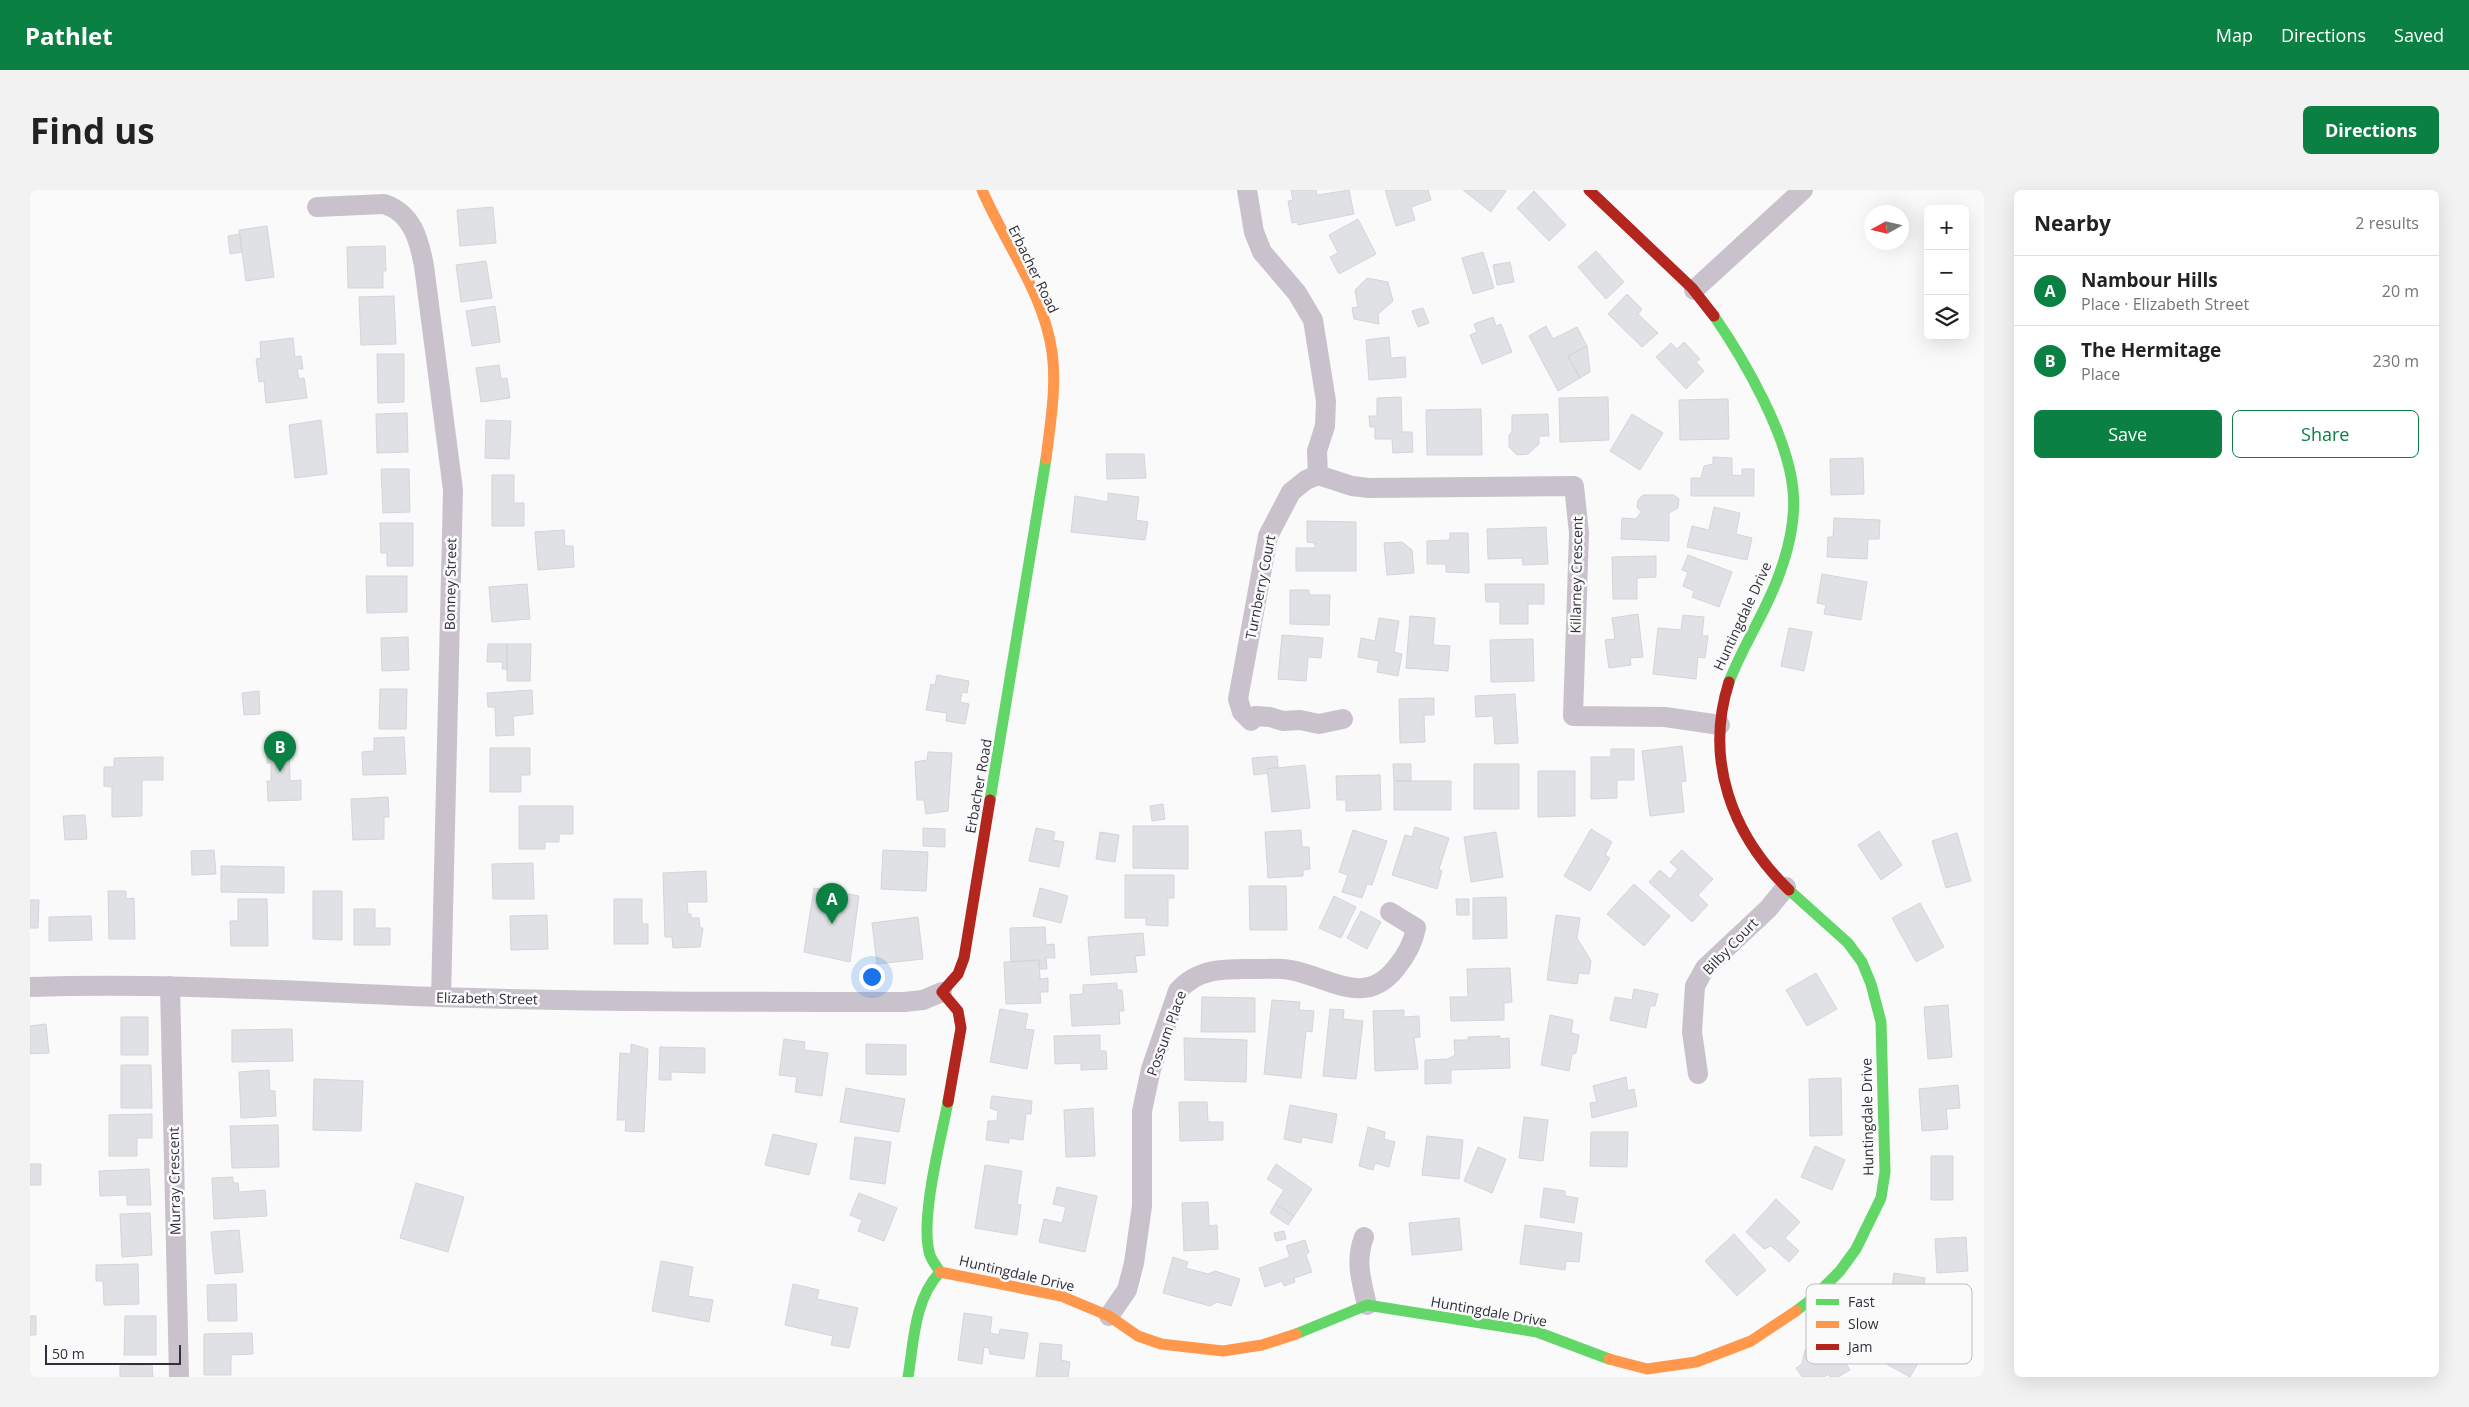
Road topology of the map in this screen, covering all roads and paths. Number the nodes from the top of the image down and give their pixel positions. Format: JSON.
{"nodes":[{"id":1,"x":982,"y":190,"type":"edge"},
{"id":2,"x":1247,"y":190,"type":"edge"},
{"id":3,"x":1589,"y":190,"type":"edge"},
{"id":4,"x":1803,"y":190,"type":"edge"},
{"id":5,"x":383,"y":197,"type":"edge"},
{"id":6,"x":317,"y":207,"type":"dead end"},
{"id":7,"x":1694,"y":290,"type":"junction"},
{"id":8,"x":1318,"y":475,"type":"junction"},
{"id":9,"x":1343,"y":719,"type":"dead end"},
{"id":10,"x":1720,"y":725,"type":"junction"},
{"id":11,"x":1786,"y":887,"type":"junction"},
{"id":12,"x":1390,"y":912,"type":"dead end"},
{"id":13,"x":170,"y":986,"type":"junction"},
{"id":14,"x":30,"y":987,"type":"edge"},
{"id":15,"x":942,"y":992,"type":"junction"},
{"id":16,"x":440,"y":997,"type":"junction"},
{"id":17,"x":1698,"y":1074,"type":"dead end"},
{"id":18,"x":1364,"y":1236,"type":"dead end"},
{"id":19,"x":940,"y":1272,"type":"junction"},
{"id":20,"x":1827,"y":1284,"type":"edge"},
{"id":21,"x":1806,"y":1303,"type":"edge"},
{"id":22,"x":1366,"y":1305,"type":"junction"},
{"id":23,"x":1109,"y":1316,"type":"junction"},
{"id":24,"x":179,"y":1377,"type":"edge"},
{"id":25,"x":908,"y":1377,"type":"edge"}],
"edges":[{"from":1,"to":15,"type":"street","name":"Erbacher Road"},
{"from":2,"to":8,"type":"street"},
{"from":3,"to":7,"type":"street","name":"Huntingdale Drive"},
{"from":4,"to":7,"type":"street"},
{"from":5,"to":6,"type":"street"},
{"from":5,"to":16,"type":"street","name":"Bonney Street"},
{"from":7,"to":10,"type":"street","name":"Huntingdale Drive"},
{"from":8,"to":9,"type":"street","name":"Turnberry Court"},
{"from":8,"to":10,"type":"street","name":"Killarney Crescent"},
{"from":10,"to":11,"type":"street","name":"Huntingdale Drive"},
{"from":11,"to":17,"type":"street","name":"Bilby Court"},
{"from":11,"to":20,"type":"street","name":"Huntingdale Drive"},
{"from":12,"to":23,"type":"street","name":"Possum Place"},
{"from":13,"to":14,"type":"street","name":"Elizabeth Street"},
{"from":13,"to":16,"type":"street","name":"Elizabeth Street"},
{"from":13,"to":24,"type":"street","name":"Murray Crescent"},
{"from":15,"to":16,"type":"street","name":"Elizabeth Street"},
{"from":15,"to":19,"type":"street"},
{"from":18,"to":22,"type":"street"},
{"from":19,"to":23,"type":"street","name":"Huntingdale Drive"},
{"from":19,"to":25,"type":"street"},
{"from":21,"to":22,"type":"street","name":"Huntingdale Drive"},
{"from":22,"to":23,"type":"street","name":"Huntingdale Drive"}]}
